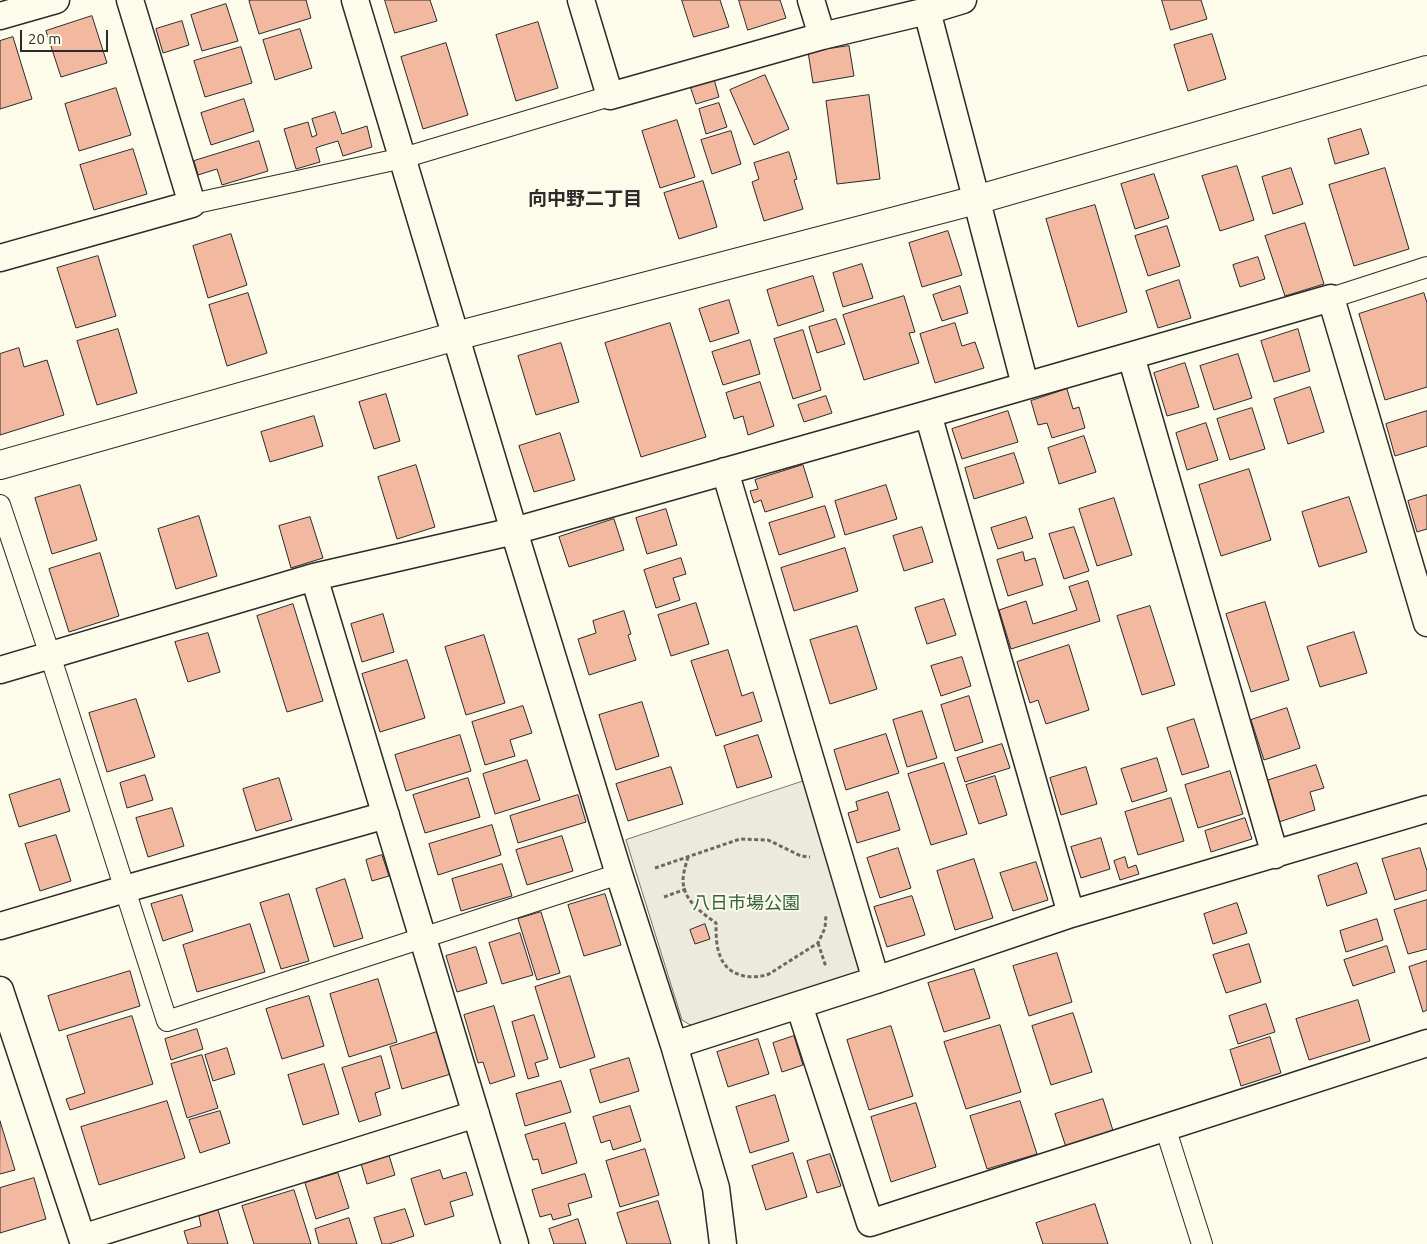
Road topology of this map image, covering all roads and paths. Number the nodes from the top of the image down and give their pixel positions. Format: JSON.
{"nodes":[{"id":1,"x":56,"y":0,"type":"edge"},
{"id":2,"x":130,"y":0,"type":"edge"},
{"id":3,"x":355,"y":0,"type":"edge"},
{"id":4,"x":581,"y":0,"type":"edge"},
{"id":5,"x":811,"y":0,"type":"edge"},
{"id":6,"x":964,"y":0,"type":"edge"},
{"id":7,"x":927,"y":11,"type":"junction"},
{"id":8,"x":0,"y":16,"type":"edge"},
{"id":9,"x":822,"y":36,"type":"junction"},
{"id":10,"x":1427,"y":70,"type":"edge"},
{"id":11,"x":610,"y":96,"type":"junction"},
{"id":12,"x":403,"y":158,"type":"junction"},
{"id":13,"x":976,"y":200,"type":"junction"},
{"id":14,"x":192,"y":204,"type":"junction"},
{"id":15,"x":0,"y":258,"type":"edge"},
{"id":16,"x":1427,"y":267,"type":"edge"},
{"id":17,"x":1331,"y":298,"type":"junction"},
{"id":18,"x":456,"y":336,"type":"junction"},
{"id":19,"x":1131,"y":356,"type":"junction"},
{"id":20,"x":1025,"y":385,"type":"junction"},
{"id":21,"x":928,"y":414,"type":"junction"},
{"id":22,"x":0,"y":465,"type":"edge"},
{"id":23,"x":725,"y":471,"type":"junction"},
{"id":24,"x":0,"y":505,"type":"edge"},
{"id":25,"x":514,"y":531,"type":"junction"},
{"id":26,"x":314,"y":577,"type":"junction"},
{"id":27,"x":1427,"y":623,"type":"edge"},
{"id":28,"x":50,"y":655,"type":"junction"},
{"id":29,"x":0,"y":670,"type":"edge"},
{"id":30,"x":1427,"y":809,"type":"edge"},
{"id":31,"x":386,"y":815,"type":"junction"},
{"id":32,"x":1275,"y":855,"type":"junction"},
{"id":33,"x":812,"y":856,"type":"dead end"},
{"id":34,"x":688,"y":857,"type":"junction"},
{"id":35,"x":655,"y":868,"type":"dead end"},
{"id":36,"x":619,"y":874,"type":"junction"},
{"id":37,"x":125,"y":889,"type":"junction"},
{"id":38,"x":686,"y":889,"type":"junction"},
{"id":39,"x":664,"y":896,"type":"dead end"},
{"id":40,"x":1071,"y":914,"type":"junction"},
{"id":41,"x":0,"y":926,"type":"edge"},
{"id":42,"x":423,"y":937,"type":"junction"},
{"id":43,"x":818,"y":943,"type":"dead end"},
{"id":44,"x":876,"y":980,"type":"junction"},
{"id":45,"x":0,"y":990,"type":"edge"},
{"id":46,"x":799,"y":1005,"type":"junction"},
{"id":47,"x":1427,"y":1043,"type":"edge"},
{"id":48,"x":674,"y":1045,"type":"junction"},
{"id":49,"x":476,"y":1114,"type":"junction"},
{"id":50,"x":1165,"y":1127,"type":"junction"},
{"id":51,"x":83,"y":1241,"type":"edge"},
{"id":52,"x":515,"y":1244,"type":"edge"},
{"id":53,"x":723,"y":1244,"type":"edge"},
{"id":54,"x":1202,"y":1244,"type":"edge"}],
"edges":[{"from":1,"to":8,"type":"street"},
{"from":2,"to":14,"type":"street"},
{"from":3,"to":12,"type":"street"},
{"from":4,"to":11,"type":"street"},
{"from":5,"to":9,"type":"street"},
{"from":6,"to":7,"type":"street"},
{"from":7,"to":9,"type":"street"},
{"from":7,"to":13,"type":"street"},
{"from":9,"to":11,"type":"street"},
{"from":10,"to":13,"type":"street"},
{"from":11,"to":12,"type":"street"},
{"from":12,"to":14,"type":"street"},
{"from":12,"to":18,"type":"street"},
{"from":13,"to":18,"type":"street"},
{"from":13,"to":20,"type":"street"},
{"from":14,"to":15,"type":"street"},
{"from":16,"to":17,"type":"street"},
{"from":17,"to":19,"type":"street"},
{"from":17,"to":27,"type":"street"},
{"from":18,"to":22,"type":"street"},
{"from":18,"to":25,"type":"street"},
{"from":19,"to":20,"type":"street"},
{"from":19,"to":32,"type":"street"},
{"from":20,"to":21,"type":"street"},
{"from":21,"to":23,"type":"street"},
{"from":21,"to":40,"type":"street"},
{"from":23,"to":25,"type":"street"},
{"from":23,"to":44,"type":"street"},
{"from":24,"to":28,"type":"street"},
{"from":25,"to":26,"type":"street"},
{"from":25,"to":36,"type":"street"},
{"from":26,"to":28,"type":"street"},
{"from":26,"to":31,"type":"street"},
{"from":28,"to":29,"type":"street"},
{"from":28,"to":37,"type":"street"},
{"from":30,"to":32,"type":"street"},
{"from":31,"to":37,"type":"street"},
{"from":31,"to":42,"type":"street"},
{"from":32,"to":40,"type":"street"},
{"from":33,"to":34,"type":"path"},
{"from":34,"to":35,"type":"path"},
{"from":34,"to":38,"type":"path"},
{"from":36,"to":42,"type":"street"},
{"from":36,"to":48,"type":"street"},
{"from":37,"to":41,"type":"street"},
{"from":37,"to":42,"type":"street"},
{"from":38,"to":39,"type":"path"},
{"from":38,"to":43,"type":"path"},
{"from":40,"to":44,"type":"street"},
{"from":42,"to":49,"type":"street"},
{"from":44,"to":46,"type":"street"},
{"from":45,"to":51,"type":"street"},
{"from":46,"to":48,"type":"street"},
{"from":46,"to":50,"type":"street"},
{"from":47,"to":50,"type":"street"},
{"from":48,"to":53,"type":"street"},
{"from":49,"to":51,"type":"street"},
{"from":49,"to":52,"type":"street"},
{"from":50,"to":54,"type":"street"}]}
